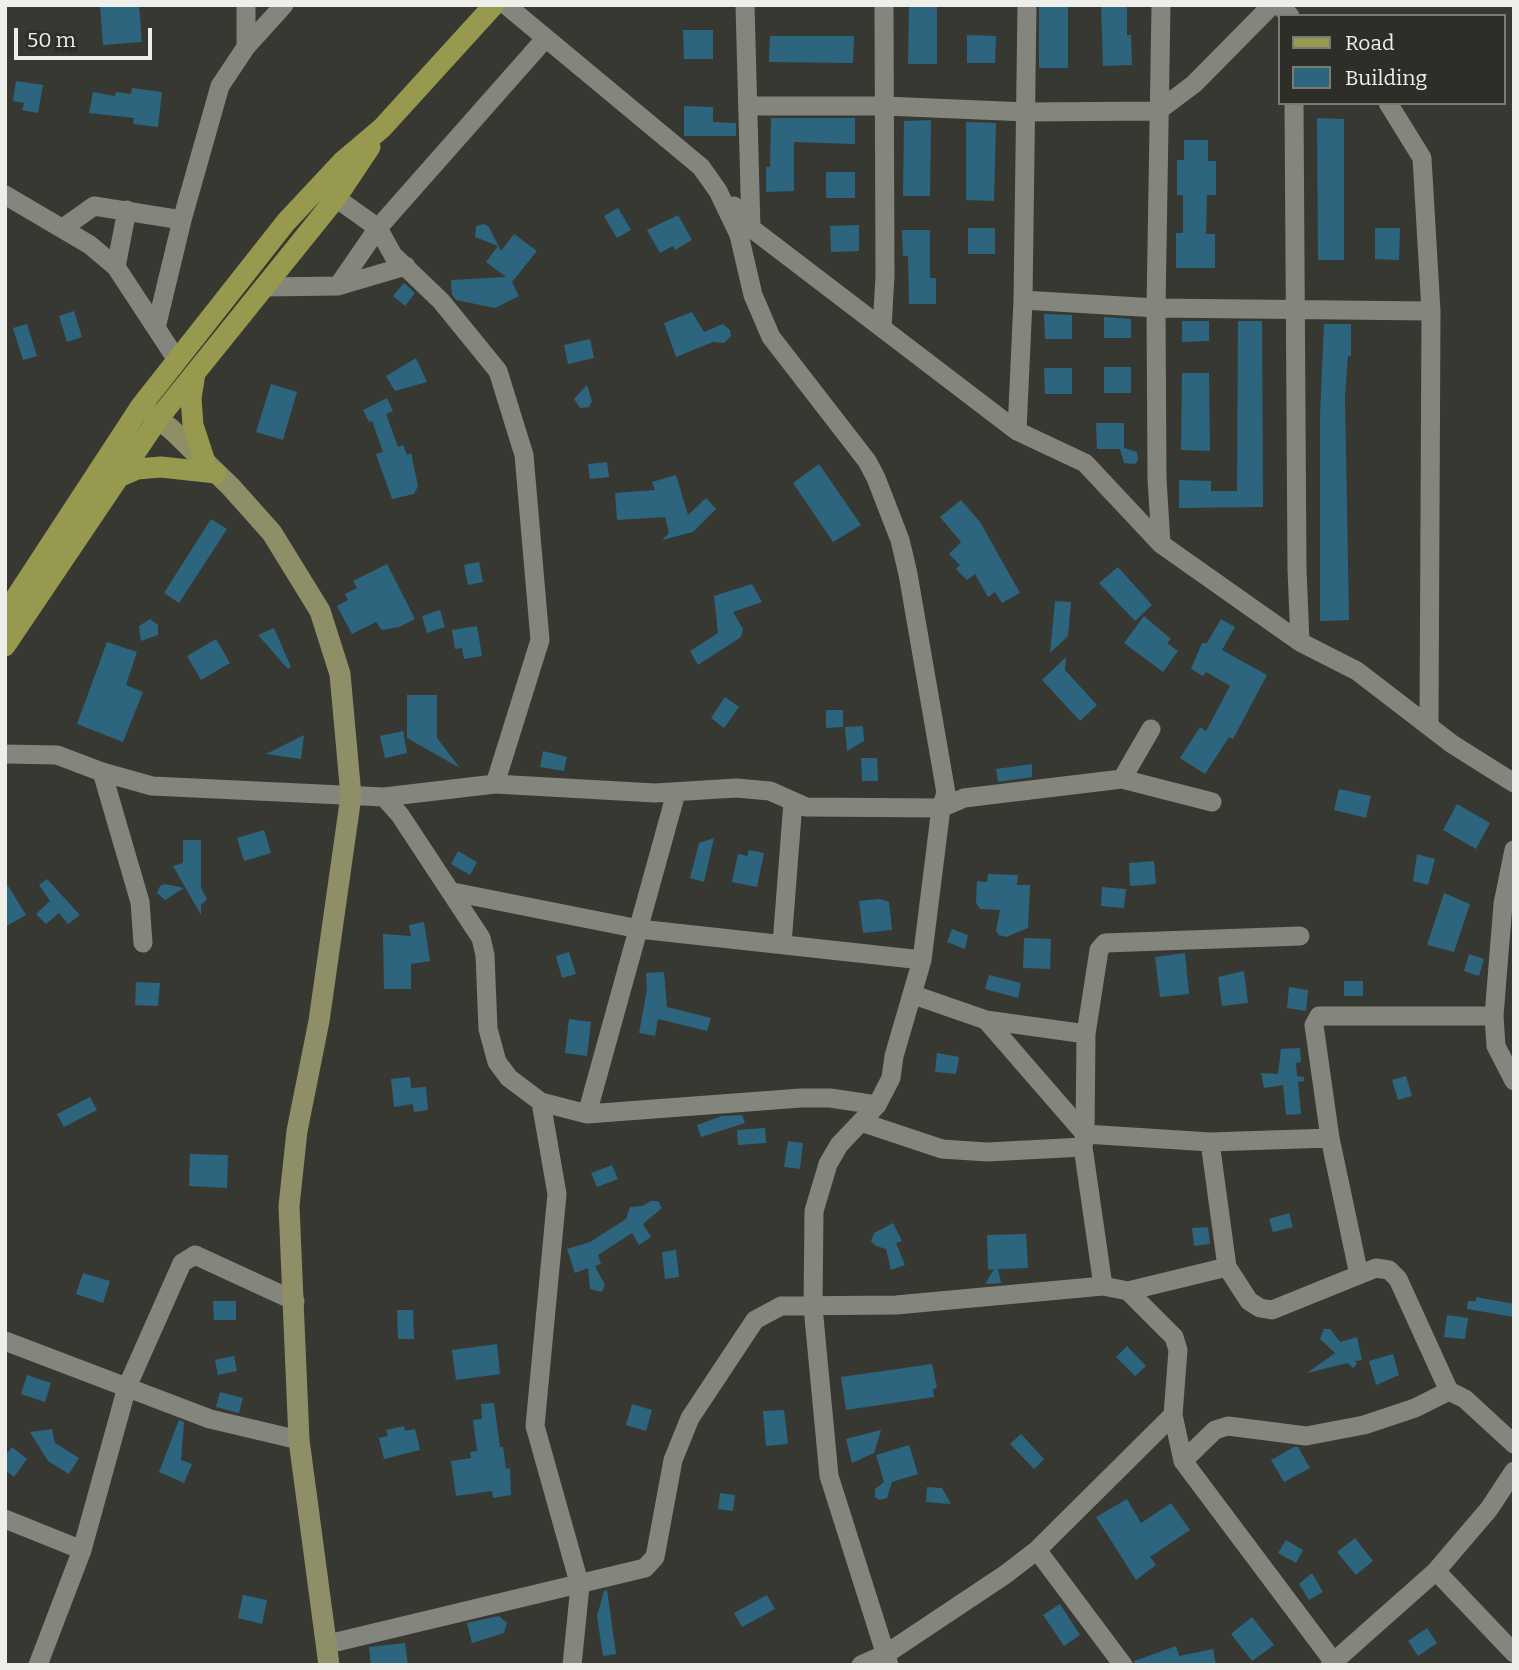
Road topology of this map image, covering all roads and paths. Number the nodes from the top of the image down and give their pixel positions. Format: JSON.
{"nodes":[{"id":1,"x":246,"y":5,"type":"edge"},
{"id":2,"x":284,"y":5,"type":"edge"},
{"id":3,"x":494,"y":5,"type":"edge"},
{"id":4,"x":506,"y":5,"type":"edge"},
{"id":5,"x":746,"y":5,"type":"edge"},
{"id":6,"x":884,"y":5,"type":"edge"},
{"id":7,"x":1027,"y":5,"type":"edge"},
{"id":8,"x":1161,"y":5,"type":"edge"},
{"id":9,"x":1272,"y":5,"type":"edge"},
{"id":10,"x":545,"y":39,"type":"junction"},
{"id":11,"x":246,"y":47,"type":"junction"},
{"id":12,"x":1294,"y":105,"type":"edge"},
{"id":13,"x":1389,"y":105,"type":"edge"},
{"id":14,"x":750,"y":106,"type":"junction"},
{"id":15,"x":885,"y":106,"type":"junction"},
{"id":16,"x":1027,"y":111,"type":"junction"},
{"id":17,"x":1158,"y":111,"type":"junction"},
{"id":18,"x":382,"y":128,"type":"junction"},
{"id":19,"x":701,"y":167,"type":"junction"},
{"id":20,"x":5,"y":195,"type":"edge"},
{"id":21,"x":336,"y":198,"type":"junction"},
{"id":22,"x":127,"y":210,"type":"junction"},
{"id":23,"x":182,"y":219,"type":"junction"},
{"id":24,"x":63,"y":228,"type":"junction"},
{"id":25,"x":378,"y":228,"type":"junction"},
{"id":26,"x":751,"y":228,"type":"junction"},
{"id":27,"x":405,"y":266,"type":"junction"},
{"id":28,"x":116,"y":267,"type":"junction"},
{"id":29,"x":338,"y":286,"type":"junction"},
{"id":30,"x":264,"y":287,"type":"junction"},
{"id":31,"x":1023,"y":300,"type":"junction"},
{"id":32,"x":1297,"y":307,"type":"junction"},
{"id":33,"x":1156,"y":308,"type":"junction"},
{"id":34,"x":1431,"y":311,"type":"junction"},
{"id":35,"x":156,"y":328,"type":"junction"},
{"id":36,"x":882,"y":328,"type":"junction"},
{"id":37,"x":177,"y":360,"type":"junction"},
{"id":38,"x":196,"y":371,"type":"junction"},
{"id":39,"x":149,"y":413,"type":"junction"},
{"id":40,"x":1017,"y":430,"type":"junction"},
{"id":41,"x":211,"y":468,"type":"junction"},
{"id":42,"x":116,"y":478,"type":"junction"},
{"id":43,"x":1161,"y":544,"type":"junction"},
{"id":44,"x":5,"y":614,"type":"edge"},
{"id":45,"x":1300,"y":642,"type":"junction"},
{"id":46,"x":5,"y":646,"type":"edge"},
{"id":47,"x":1429,"y":724,"type":"junction"},
{"id":48,"x":1151,"y":729,"type":"dead end"},
{"id":49,"x":5,"y":754,"type":"edge"},
{"id":50,"x":102,"y":772,"type":"junction"},
{"id":51,"x":1122,"y":779,"type":"junction"},
{"id":52,"x":1514,"y":783,"type":"edge"},
{"id":53,"x":495,"y":784,"type":"junction"},
{"id":54,"x":676,"y":793,"type":"junction"},
{"id":55,"x":351,"y":796,"type":"junction"},
{"id":56,"x":384,"y":797,"type":"junction"},
{"id":57,"x":793,"y":802,"type":"junction"},
{"id":58,"x":1212,"y":802,"type":"dead end"},
{"id":59,"x":941,"y":808,"type":"junction"},
{"id":60,"x":1514,"y":850,"type":"edge"},
{"id":61,"x":453,"y":892,"type":"junction"},
{"id":62,"x":639,"y":929,"type":"junction"},
{"id":63,"x":1300,"y":936,"type":"dead end"},
{"id":64,"x":143,"y":943,"type":"dead end"},
{"id":65,"x":782,"y":944,"type":"junction"},
{"id":66,"x":922,"y":960,"type":"junction"},
{"id":67,"x":914,"y":995,"type":"junction"},
{"id":68,"x":1494,"y":1016,"type":"junction"},
{"id":69,"x":986,"y":1020,"type":"junction"},
{"id":70,"x":1086,"y":1034,"type":"junction"},
{"id":71,"x":1514,"y":1081,"type":"edge"},
{"id":72,"x":541,"y":1102,"type":"junction"},
{"id":73,"x":877,"y":1105,"type":"junction"},
{"id":74,"x":587,"y":1114,"type":"junction"},
{"id":75,"x":861,"y":1122,"type":"junction"},
{"id":76,"x":1330,"y":1138,"type":"junction"},
{"id":77,"x":1084,"y":1140,"type":"junction"},
{"id":78,"x":1210,"y":1142,"type":"junction"},
{"id":79,"x":1227,"y":1267,"type":"junction"},
{"id":80,"x":1359,"y":1275,"type":"junction"},
{"id":81,"x":1102,"y":1286,"type":"junction"},
{"id":82,"x":1128,"y":1291,"type":"junction"},
{"id":83,"x":295,"y":1301,"type":"junction"},
{"id":84,"x":813,"y":1307,"type":"junction"},
{"id":85,"x":5,"y":1341,"type":"edge"},
{"id":86,"x":127,"y":1387,"type":"junction"},
{"id":87,"x":1449,"y":1391,"type":"junction"},
{"id":88,"x":1173,"y":1415,"type":"junction"},
{"id":89,"x":299,"y":1440,"type":"junction"},
{"id":90,"x":1514,"y":1444,"type":"edge"},
{"id":91,"x":1183,"y":1461,"type":"junction"},
{"id":92,"x":1514,"y":1471,"type":"edge"},
{"id":93,"x":5,"y":1520,"type":"edge"},
{"id":94,"x":82,"y":1550,"type":"junction"},
{"id":95,"x":1037,"y":1550,"type":"junction"},
{"id":96,"x":1436,"y":1571,"type":"junction"},
{"id":97,"x":580,"y":1586,"type":"junction"},
{"id":98,"x":1514,"y":1653,"type":"edge"},
{"id":99,"x":329,"y":1654,"type":"edge"},
{"id":100,"x":887,"y":1660,"type":"edge"},
{"id":101,"x":1332,"y":1663,"type":"edge"},
{"id":102,"x":38,"y":1665,"type":"edge"},
{"id":103,"x":572,"y":1665,"type":"edge"},
{"id":104,"x":861,"y":1665,"type":"edge"},
{"id":105,"x":1123,"y":1665,"type":"edge"}],
"edges":[{"from":1,"to":11,"type":"street"},
{"from":2,"to":11,"type":"street"},
{"from":3,"to":18,"type":"main road"},
{"from":4,"to":10,"type":"street"},
{"from":5,"to":14,"type":"street"},
{"from":6,"to":15,"type":"street"},
{"from":7,"to":16,"type":"street"},
{"from":8,"to":17,"type":"street"},
{"from":9,"to":17,"type":"street"},
{"from":10,"to":19,"type":"street"},
{"from":10,"to":25,"type":"street"},
{"from":11,"to":23,"type":"street"},
{"from":12,"to":32,"type":"street"},
{"from":13,"to":34,"type":"street"},
{"from":14,"to":15,"type":"street"},
{"from":14,"to":26,"type":"street"},
{"from":15,"to":16,"type":"street"},
{"from":15,"to":36,"type":"street"},
{"from":16,"to":17,"type":"street"},
{"from":16,"to":31,"type":"street"},
{"from":17,"to":33,"type":"street"},
{"from":18,"to":21,"type":"main road"},
{"from":18,"to":37,"type":"main road"},
{"from":19,"to":26,"type":"street"},
{"from":19,"to":59,"type":"street"},
{"from":20,"to":24,"type":"street"},
{"from":21,"to":25,"type":"street"},
{"from":21,"to":30,"type":"main road"},
{"from":22,"to":23,"type":"street"},
{"from":22,"to":24,"type":"street"},
{"from":22,"to":28,"type":"street"},
{"from":23,"to":35,"type":"street"},
{"from":24,"to":28,"type":"street"},
{"from":25,"to":27,"type":"street"},
{"from":25,"to":29,"type":"street"},
{"from":26,"to":36,"type":"street"},
{"from":27,"to":29,"type":"street"},
{"from":27,"to":53,"type":"street"},
{"from":28,"to":35,"type":"street"},
{"from":29,"to":30,"type":"street"},
{"from":30,"to":38,"type":"main road"},
{"from":31,"to":33,"type":"street"},
{"from":31,"to":40,"type":"street"},
{"from":32,"to":33,"type":"street"},
{"from":32,"to":34,"type":"street"},
{"from":32,"to":45,"type":"street"},
{"from":33,"to":43,"type":"street"},
{"from":34,"to":47,"type":"street"},
{"from":35,"to":37,"type":"street"},
{"from":36,"to":40,"type":"street"},
{"from":37,"to":39,"type":"main road"},
{"from":38,"to":39,"type":"main road"},
{"from":38,"to":41,"type":"main road"},
{"from":39,"to":41,"type":"street"},
{"from":39,"to":42,"type":"main road"},
{"from":39,"to":44,"type":"main road"},
{"from":40,"to":43,"type":"street"},
{"from":41,"to":42,"type":"main road"},
{"from":41,"to":55,"type":"street"},
{"from":42,"to":46,"type":"main road"},
{"from":43,"to":45,"type":"street"},
{"from":45,"to":47,"type":"street"},
{"from":47,"to":52,"type":"street"},
{"from":48,"to":51,"type":"street"},
{"from":49,"to":50,"type":"street"},
{"from":50,"to":55,"type":"street"},
{"from":50,"to":64,"type":"street"},
{"from":51,"to":58,"type":"street"},
{"from":51,"to":59,"type":"street"},
{"from":53,"to":54,"type":"street"},
{"from":53,"to":56,"type":"street"},
{"from":54,"to":57,"type":"street"},
{"from":54,"to":62,"type":"street"},
{"from":55,"to":56,"type":"street"},
{"from":55,"to":83,"type":"street"},
{"from":56,"to":61,"type":"street"},
{"from":57,"to":59,"type":"street"},
{"from":57,"to":65,"type":"street"},
{"from":59,"to":66,"type":"street"},
{"from":60,"to":68,"type":"street"},
{"from":61,"to":62,"type":"street"},
{"from":61,"to":72,"type":"street"},
{"from":62,"to":65,"type":"street"},
{"from":62,"to":74,"type":"street"},
{"from":63,"to":70,"type":"street"},
{"from":65,"to":66,"type":"street"},
{"from":66,"to":67,"type":"street"},
{"from":67,"to":69,"type":"street"},
{"from":67,"to":73,"type":"street"},
{"from":68,"to":71,"type":"street"},
{"from":68,"to":76,"type":"street"},
{"from":69,"to":70,"type":"street"},
{"from":69,"to":77,"type":"street"},
{"from":70,"to":77,"type":"street"},
{"from":72,"to":74,"type":"street"},
{"from":72,"to":97,"type":"street"},
{"from":73,"to":74,"type":"street"},
{"from":73,"to":75,"type":"street"},
{"from":75,"to":77,"type":"street"},
{"from":75,"to":84,"type":"street"},
{"from":76,"to":78,"type":"street"},
{"from":76,"to":80,"type":"street"},
{"from":77,"to":78,"type":"street"},
{"from":77,"to":81,"type":"street"},
{"from":78,"to":79,"type":"street"},
{"from":79,"to":80,"type":"street"},
{"from":79,"to":82,"type":"street"},
{"from":80,"to":87,"type":"street"},
{"from":81,"to":82,"type":"street"},
{"from":81,"to":84,"type":"street"},
{"from":82,"to":88,"type":"street"},
{"from":83,"to":86,"type":"street"},
{"from":83,"to":89,"type":"street"},
{"from":84,"to":97,"type":"street"},
{"from":84,"to":100,"type":"street"},
{"from":85,"to":86,"type":"street"},
{"from":86,"to":89,"type":"street"},
{"from":86,"to":94,"type":"street"},
{"from":87,"to":90,"type":"street"},
{"from":87,"to":91,"type":"street"},
{"from":88,"to":91,"type":"street"},
{"from":88,"to":95,"type":"street"},
{"from":89,"to":99,"type":"street"},
{"from":91,"to":101,"type":"street"},
{"from":92,"to":96,"type":"street"},
{"from":93,"to":94,"type":"street"},
{"from":94,"to":102,"type":"street"},
{"from":95,"to":100,"type":"street"},
{"from":95,"to":105,"type":"street"},
{"from":96,"to":98,"type":"street"},
{"from":96,"to":101,"type":"street"},
{"from":97,"to":99,"type":"street"},
{"from":97,"to":103,"type":"street"},
{"from":100,"to":104,"type":"street"}]}
